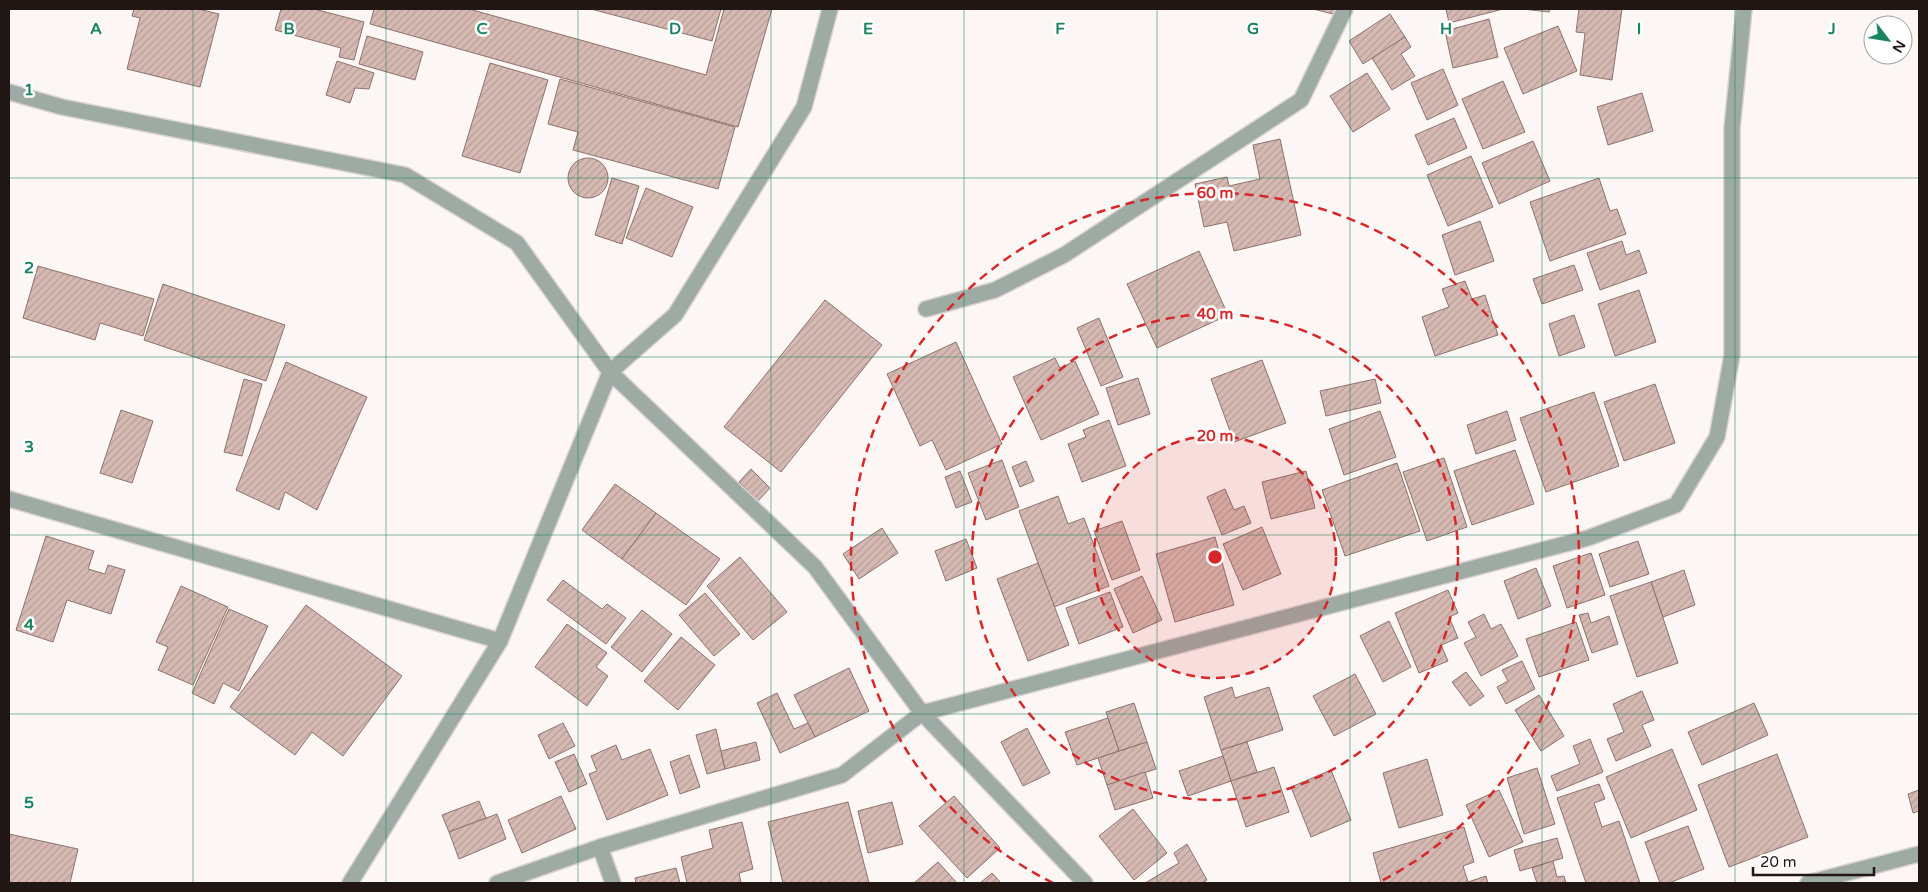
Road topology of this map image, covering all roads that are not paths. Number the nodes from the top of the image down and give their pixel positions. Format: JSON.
{"nodes":[{"id":1,"x":830,"y":9,"type":"edge"},
{"id":2,"x":1345,"y":9,"type":"edge"},
{"id":3,"x":1744,"y":9,"type":"edge"},
{"id":4,"x":9,"y":92,"type":"edge"},
{"id":5,"x":926,"y":309,"type":"dead end"},
{"id":6,"x":610,"y":372,"type":"junction"},
{"id":7,"x":9,"y":499,"type":"edge"},
{"id":8,"x":500,"y":641,"type":"junction"},
{"id":9,"x":922,"y":714,"type":"junction"},
{"id":10,"x":600,"y":847,"type":"junction"},
{"id":11,"x":1919,"y":854,"type":"edge"},
{"id":12,"x":350,"y":883,"type":"edge"},
{"id":13,"x":498,"y":883,"type":"edge"},
{"id":14,"x":612,"y":883,"type":"edge"},
{"id":15,"x":1085,"y":883,"type":"edge"},
{"id":16,"x":1808,"y":883,"type":"edge"}],
"edges":[{"from":1,"to":6,"type":"street"},
{"from":2,"to":5,"type":"street"},
{"from":3,"to":9,"type":"street"},
{"from":4,"to":6,"type":"street"},
{"from":6,"to":8,"type":"street"},
{"from":6,"to":9,"type":"street"},
{"from":7,"to":8,"type":"street"},
{"from":8,"to":12,"type":"street"},
{"from":9,"to":10,"type":"street"},
{"from":9,"to":15,"type":"street"},
{"from":10,"to":13,"type":"street"},
{"from":10,"to":14,"type":"street"},
{"from":11,"to":16,"type":"street"}]}
